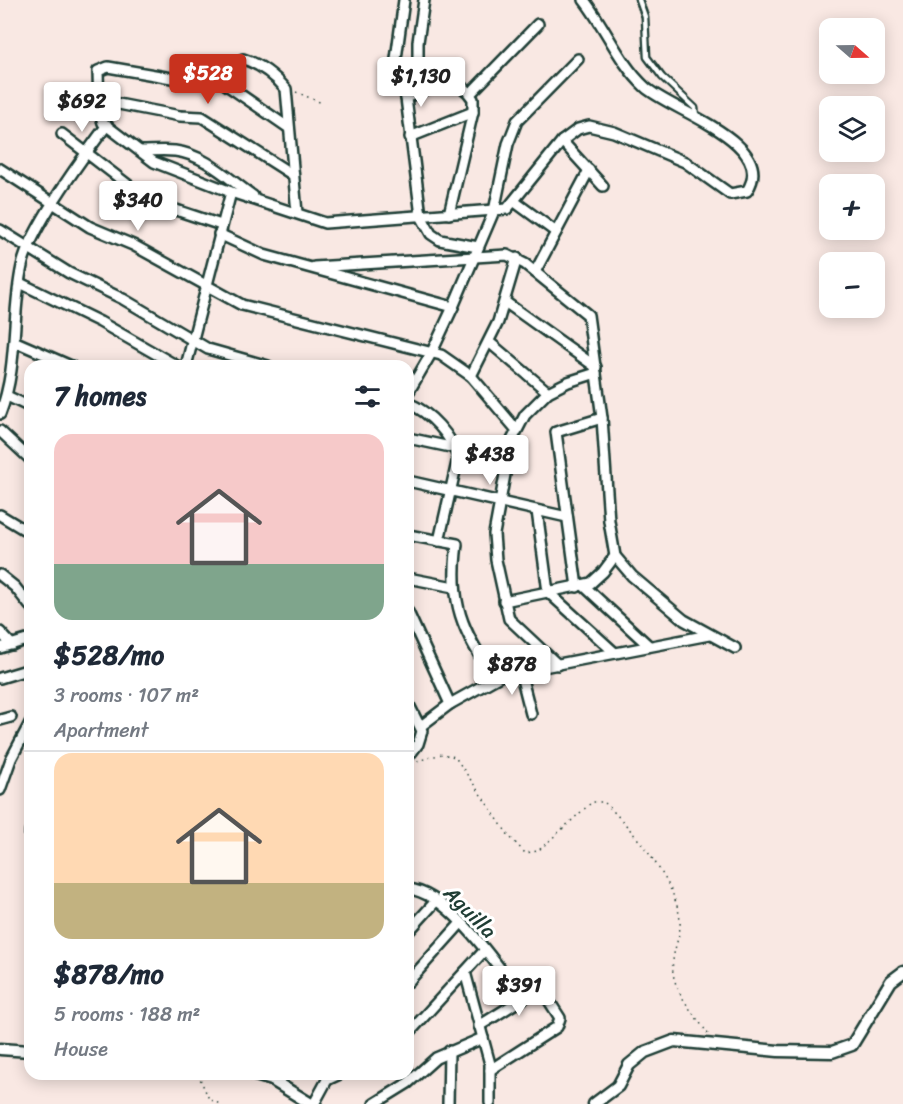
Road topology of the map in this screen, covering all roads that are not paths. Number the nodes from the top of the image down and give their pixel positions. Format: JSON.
{"nodes":[{"id":1,"x":404,"y":0,"type":"edge"},
{"id":2,"x":424,"y":0,"type":"edge"},
{"id":3,"x":584,"y":0,"type":"edge"},
{"id":4,"x":639,"y":0,"type":"edge"},
{"id":5,"x":538,"y":24,"type":"dead end"},
{"id":6,"x":578,"y":59,"type":"dead end"},
{"id":7,"x":212,"y":75,"type":"junction"},
{"id":8,"x":418,"y":92,"type":"junction"},
{"id":9,"x":470,"y":94,"type":"junction"},
{"id":10,"x":406,"y":98,"type":"junction"},
{"id":11,"x":98,"y":100,"type":"junction"},
{"id":12,"x":473,"y":112,"type":"junction"},
{"id":13,"x":696,"y":116,"type":"junction"},
{"id":14,"x":106,"y":125,"type":"junction"},
{"id":15,"x":289,"y":128,"type":"junction"},
{"id":16,"x":62,"y":134,"type":"dead end"},
{"id":17,"x":411,"y":137,"type":"junction"},
{"id":18,"x":562,"y":141,"type":"junction"},
{"id":19,"x":141,"y":151,"type":"junction"},
{"id":20,"x":86,"y":153,"type":"junction"},
{"id":21,"x":0,"y":169,"type":"edge"},
{"id":22,"x":589,"y":170,"type":"junction"},
{"id":23,"x":293,"y":175,"type":"junction"},
{"id":24,"x":230,"y":180,"type":"junction"},
{"id":25,"x":603,"y":186,"type":"dead end"},
{"id":26,"x":228,"y":191,"type":"junction"},
{"id":27,"x":260,"y":201,"type":"junction"},
{"id":28,"x":515,"y":202,"type":"junction"},
{"id":29,"x":54,"y":205,"type":"junction"},
{"id":30,"x":494,"y":210,"type":"junction"},
{"id":31,"x":297,"y":213,"type":"junction"},
{"id":32,"x":449,"y":214,"type":"junction"},
{"id":33,"x":421,"y":216,"type":"junction"},
{"id":34,"x":0,"y":230,"type":"edge"},
{"id":35,"x":220,"y":230,"type":"junction"},
{"id":36,"x":556,"y":232,"type":"junction"},
{"id":37,"x":478,"y":247,"type":"junction"},
{"id":38,"x":28,"y":248,"type":"junction"},
{"id":39,"x":474,"y":257,"type":"junction"},
{"id":40,"x":517,"y":258,"type":"junction"},
{"id":41,"x":314,"y":267,"type":"junction"},
{"id":42,"x":535,"y":272,"type":"junction"},
{"id":43,"x":20,"y":283,"type":"junction"},
{"id":44,"x":207,"y":285,"type":"junction"},
{"id":45,"x":505,"y":302,"type":"junction"},
{"id":46,"x":453,"y":307,"type":"junction"},
{"id":47,"x":193,"y":341,"type":"junction"},
{"id":48,"x":16,"y":342,"type":"junction"},
{"id":49,"x":489,"y":342,"type":"junction"},
{"id":50,"x":432,"y":352,"type":"junction"},
{"id":51,"x":224,"y":354,"type":"junction"},
{"id":52,"x":57,"y":360,"type":"edge"},
{"id":53,"x":167,"y":360,"type":"edge"},
{"id":54,"x":188,"y":360,"type":"edge"},
{"id":55,"x":222,"y":360,"type":"edge"},
{"id":56,"x":245,"y":360,"type":"edge"},
{"id":57,"x":596,"y":370,"type":"junction"},
{"id":58,"x":471,"y":376,"type":"junction"},
{"id":59,"x":414,"y":383,"type":"edge"},
{"id":60,"x":548,"y":392,"type":"junction"},
{"id":61,"x":7,"y":396,"type":"junction"},
{"id":62,"x":24,"y":404,"type":"edge"},
{"id":63,"x":414,"y":408,"type":"edge"},
{"id":64,"x":0,"y":414,"type":"edge"},
{"id":65,"x":602,"y":418,"type":"junction"},
{"id":66,"x":516,"y":429,"type":"junction"},
{"id":67,"x":0,"y":431,"type":"edge"},
{"id":68,"x":414,"y":439,"type":"edge"},
{"id":69,"x":455,"y":448,"type":"junction"},
{"id":70,"x":24,"y":453,"type":"edge"},
{"id":71,"x":414,"y":482,"type":"edge"},
{"id":72,"x":452,"y":491,"type":"junction"},
{"id":73,"x":499,"y":502,"type":"junction"},
{"id":74,"x":537,"y":511,"type":"junction"},
{"id":75,"x":0,"y":515,"type":"edge"},
{"id":76,"x":567,"y":517,"type":"junction"},
{"id":77,"x":24,"y":529,"type":"edge"},
{"id":78,"x":414,"y":536,"type":"edge"},
{"id":79,"x":439,"y":541,"type":"junction"},
{"id":80,"x":615,"y":556,"type":"junction"},
{"id":81,"x":0,"y":575,"type":"edge"},
{"id":82,"x":414,"y":579,"type":"edge"},
{"id":83,"x":580,"y":586,"type":"junction"},
{"id":84,"x":453,"y":587,"type":"junction"},
{"id":85,"x":548,"y":592,"type":"junction"},
{"id":86,"x":24,"y":598,"type":"edge"},
{"id":87,"x":504,"y":601,"type":"junction"},
{"id":88,"x":414,"y":625,"type":"edge"},
{"id":89,"x":0,"y":632,"type":"edge"},
{"id":90,"x":709,"y":635,"type":"junction"},
{"id":91,"x":24,"y":641,"type":"edge"},
{"id":92,"x":12,"y":645,"type":"junction"},
{"id":93,"x":649,"y":646,"type":"junction"},
{"id":94,"x":0,"y":648,"type":"edge"},
{"id":95,"x":735,"y":648,"type":"dead end"},
{"id":96,"x":615,"y":652,"type":"junction"},
{"id":97,"x":558,"y":665,"type":"junction"},
{"id":98,"x":24,"y":671,"type":"edge"},
{"id":99,"x":520,"y":671,"type":"junction"},
{"id":100,"x":0,"y":678,"type":"edge"},
{"id":101,"x":494,"y":678,"type":"junction"},
{"id":102,"x":450,"y":704,"type":"junction"},
{"id":103,"x":414,"y":714,"type":"edge"},
{"id":104,"x":531,"y":714,"type":"dead end"},
{"id":105,"x":10,"y":717,"type":"dead end"},
{"id":106,"x":0,"y":720,"type":"edge"},
{"id":107,"x":421,"y":726,"type":"junction"},
{"id":108,"x":24,"y":734,"type":"edge"},
{"id":109,"x":414,"y":752,"type":"edge"},
{"id":110,"x":11,"y":759,"type":"junction"},
{"id":111,"x":0,"y":764,"type":"edge"},
{"id":112,"x":0,"y":790,"type":"edge"},
{"id":113,"x":414,"y":890,"type":"edge"},
{"id":114,"x":436,"y":901,"type":"junction"},
{"id":115,"x":461,"y":923,"type":"junction"},
{"id":116,"x":414,"y":925,"type":"edge"},
{"id":117,"x":484,"y":951,"type":"junction"},
{"id":118,"x":465,"y":972,"type":"junction"},
{"id":119,"x":903,"y":972,"type":"edge"},
{"id":120,"x":414,"y":975,"type":"edge"},
{"id":121,"x":522,"y":998,"type":"junction"},
{"id":122,"x":479,"y":1026,"type":"junction"},
{"id":123,"x":414,"y":1027,"type":"edge"},
{"id":124,"x":483,"y":1038,"type":"junction"},
{"id":125,"x":0,"y":1049,"type":"edge"},
{"id":126,"x":24,"y":1051,"type":"edge"},
{"id":127,"x":449,"y":1051,"type":"junction"},
{"id":128,"x":490,"y":1070,"type":"junction"},
{"id":129,"x":414,"y":1078,"type":"edge"},
{"id":130,"x":272,"y":1080,"type":"edge"},
{"id":131,"x":322,"y":1080,"type":"edge"},
{"id":132,"x":411,"y":1080,"type":"edge"},
{"id":133,"x":312,"y":1104,"type":"edge"},
{"id":134,"x":374,"y":1104,"type":"edge"},
{"id":135,"x":448,"y":1104,"type":"edge"},
{"id":136,"x":490,"y":1104,"type":"edge"},
{"id":137,"x":594,"y":1104,"type":"edge"}],
"edges":[{"from":1,"to":10,"type":"street"},
{"from":2,"to":8,"type":"street"},
{"from":3,"to":13,"type":"street"},
{"from":4,"to":13,"type":"lane"},
{"from":5,"to":9,"type":"street"},
{"from":6,"to":30,"type":"street"},
{"from":7,"to":11,"type":"street"},
{"from":7,"to":15,"type":"street"},
{"from":7,"to":15,"type":"street"},
{"from":8,"to":9,"type":"street"},
{"from":8,"to":10,"type":"street"},
{"from":9,"to":12,"type":"street"},
{"from":10,"to":17,"type":"street"},
{"from":11,"to":14,"type":"street"},
{"from":11,"to":23,"type":"street"},
{"from":12,"to":17,"type":"street"},
{"from":12,"to":32,"type":"street"},
{"from":13,"to":18,"type":"street"},
{"from":14,"to":19,"type":"street"},
{"from":14,"to":20,"type":"street"},
{"from":15,"to":23,"type":"street"},
{"from":16,"to":20,"type":"street"},
{"from":17,"to":33,"type":"street"},
{"from":18,"to":22,"type":"street"},
{"from":18,"to":28,"type":"street"},
{"from":19,"to":24,"type":"street"},
{"from":19,"to":26,"type":"street"},
{"from":20,"to":29,"type":"street"},
{"from":20,"to":35,"type":"street"},
{"from":21,"to":29,"type":"street"},
{"from":22,"to":25,"type":"street"},
{"from":22,"to":36,"type":"street"},
{"from":23,"to":31,"type":"street"},
{"from":24,"to":26,"type":"street"},
{"from":24,"to":27,"type":"street"},
{"from":26,"to":27,"type":"street"},
{"from":26,"to":35,"type":"street"},
{"from":27,"to":31,"type":"street"},
{"from":28,"to":30,"type":"street"},
{"from":28,"to":36,"type":"street"},
{"from":29,"to":38,"type":"street"},
{"from":29,"to":44,"type":"street"},
{"from":30,"to":32,"type":"street"},
{"from":30,"to":37,"type":"street"},
{"from":31,"to":33,"type":"street"},
{"from":32,"to":33,"type":"street"},
{"from":33,"to":37,"type":"street"},
{"from":34,"to":38,"type":"street"},
{"from":35,"to":41,"type":"street"},
{"from":35,"to":44,"type":"street"},
{"from":36,"to":42,"type":"street"},
{"from":37,"to":39,"type":"street"},
{"from":38,"to":43,"type":"street"},
{"from":38,"to":47,"type":"street"},
{"from":39,"to":40,"type":"street"},
{"from":39,"to":41,"type":"street"},
{"from":39,"to":46,"type":"street"},
{"from":40,"to":42,"type":"street"},
{"from":40,"to":45,"type":"street"},
{"from":41,"to":46,"type":"street"},
{"from":42,"to":57,"type":"street"},
{"from":43,"to":48,"type":"street"},
{"from":43,"to":53,"type":"street"},
{"from":44,"to":47,"type":"street"},
{"from":44,"to":50,"type":"street"},
{"from":45,"to":49,"type":"street"},
{"from":45,"to":57,"type":"street"},
{"from":46,"to":50,"type":"street"},
{"from":47,"to":51,"type":"street"},
{"from":47,"to":54,"type":"street"},
{"from":48,"to":52,"type":"street"},
{"from":48,"to":61,"type":"street"},
{"from":49,"to":58,"type":"street"},
{"from":49,"to":60,"type":"street"},
{"from":50,"to":58,"type":"street"},
{"from":50,"to":59,"type":"street"},
{"from":51,"to":55,"type":"street"},
{"from":51,"to":56,"type":"street"},
{"from":57,"to":60,"type":"street"},
{"from":57,"to":65,"type":"street"},
{"from":58,"to":66,"type":"street"},
{"from":60,"to":66,"type":"street"},
{"from":61,"to":62,"type":"street"},
{"from":61,"to":64,"type":"street"},
{"from":63,"to":69,"type":"street"},
{"from":65,"to":76,"type":"street"},
{"from":65,"to":80,"type":"street"},
{"from":66,"to":73,"type":"street"},
{"from":67,"to":70,"type":"street"},
{"from":68,"to":69,"type":"street"},
{"from":69,"to":72,"type":"street"},
{"from":71,"to":72,"type":"street"},
{"from":72,"to":73,"type":"street"},
{"from":72,"to":79,"type":"street"},
{"from":73,"to":74,"type":"street"},
{"from":73,"to":87,"type":"street"},
{"from":74,"to":76,"type":"street"},
{"from":74,"to":85,"type":"street"},
{"from":75,"to":77,"type":"street"},
{"from":76,"to":83,"type":"street"},
{"from":78,"to":79,"type":"street"},
{"from":79,"to":84,"type":"street"},
{"from":80,"to":83,"type":"street"},
{"from":80,"to":90,"type":"street"},
{"from":81,"to":86,"type":"street"},
{"from":82,"to":84,"type":"street"},
{"from":83,"to":85,"type":"street"},
{"from":83,"to":93,"type":"street"},
{"from":84,"to":101,"type":"street"},
{"from":85,"to":87,"type":"street"},
{"from":85,"to":96,"type":"street"},
{"from":87,"to":97,"type":"street"},
{"from":88,"to":102,"type":"street"},
{"from":89,"to":92,"type":"street"},
{"from":90,"to":93,"type":"street"},
{"from":90,"to":95,"type":"street"},
{"from":91,"to":92,"type":"street"},
{"from":92,"to":94,"type":"street"},
{"from":93,"to":96,"type":"street"},
{"from":96,"to":97,"type":"street"},
{"from":97,"to":99,"type":"street"},
{"from":98,"to":100,"type":"street"},
{"from":99,"to":101,"type":"street"},
{"from":99,"to":104,"type":"street"},
{"from":101,"to":102,"type":"street"},
{"from":102,"to":107,"type":"street"},
{"from":103,"to":107,"type":"street"},
{"from":105,"to":106,"type":"street"},
{"from":107,"to":109,"type":"street"},
{"from":108,"to":110,"type":"street"},
{"from":110,"to":111,"type":"street"},
{"from":110,"to":112,"type":"street"},
{"from":113,"to":114,"type":"street","name":"Aguilla"},
{"from":114,"to":115,"type":"street","name":"Aguilla"},
{"from":114,"to":116,"type":"street"},
{"from":115,"to":117,"type":"street","name":"Aguilla"},
{"from":115,"to":120,"type":"street"},
{"from":117,"to":118,"type":"street"},
{"from":117,"to":121,"type":"street","name":"Aguilla"},
{"from":118,"to":122,"type":"street"},
{"from":118,"to":123,"type":"street"},
{"from":119,"to":137,"type":"street"},
{"from":121,"to":122,"type":"street"},
{"from":121,"to":128,"type":"street"},
{"from":122,"to":124,"type":"street"},
{"from":124,"to":127,"type":"street"},
{"from":124,"to":128,"type":"street"},
{"from":125,"to":126,"type":"street"},
{"from":127,"to":129,"type":"street"},
{"from":127,"to":135,"type":"street"},
{"from":128,"to":136,"type":"street"},
{"from":130,"to":133,"type":"street"},
{"from":131,"to":133,"type":"street"},
{"from":132,"to":134,"type":"street"}]}
